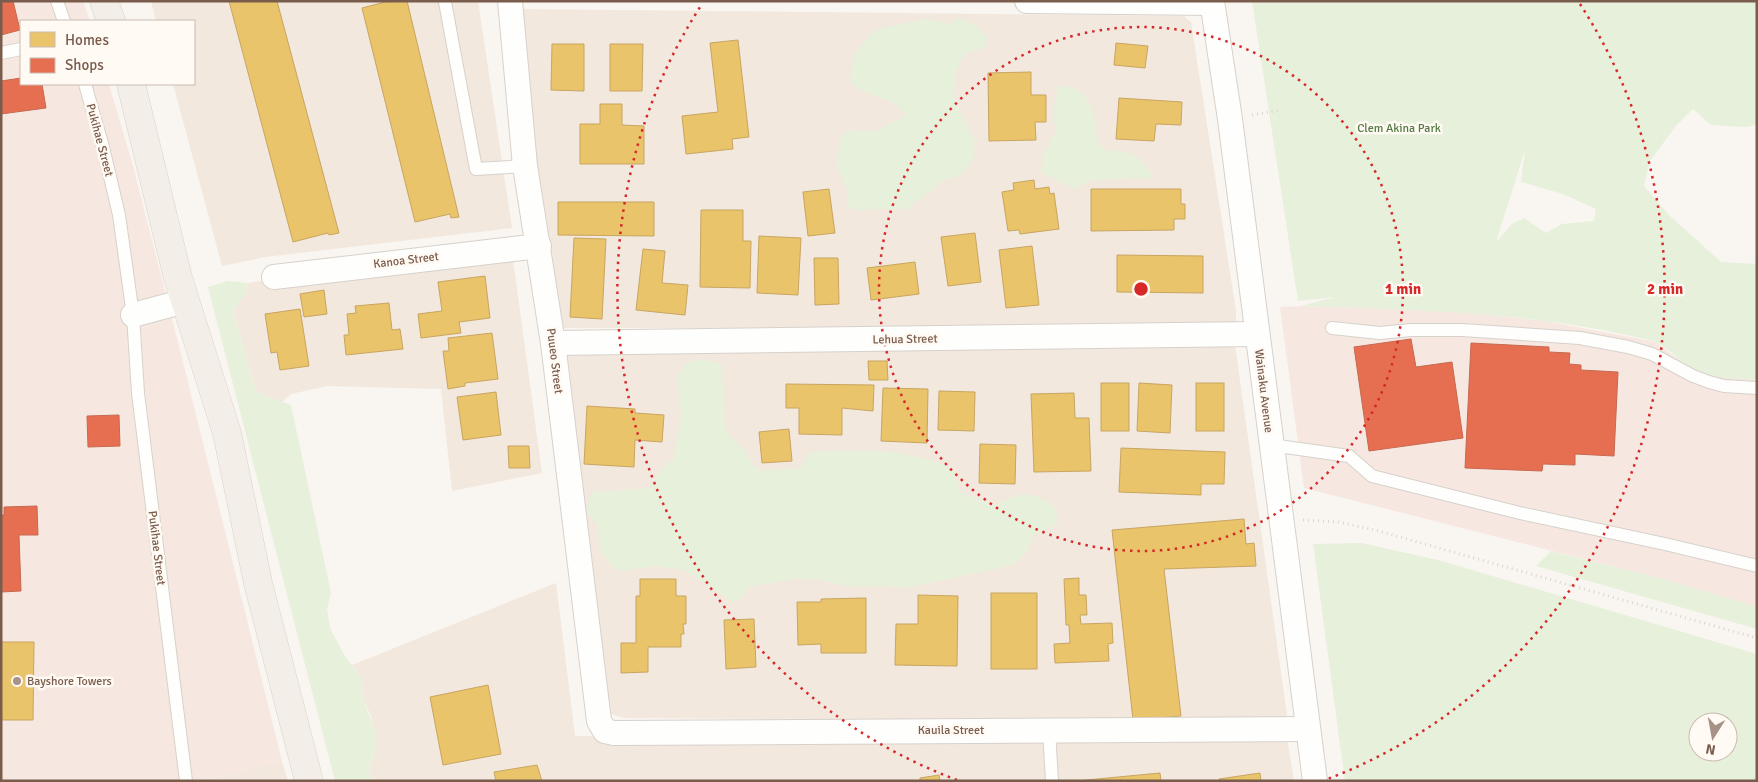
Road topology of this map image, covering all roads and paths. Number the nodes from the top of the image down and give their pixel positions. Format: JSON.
{"nodes":[{"id":1,"x":57,"y":1,"type":"edge"},
{"id":2,"x":104,"y":1,"type":"edge"},
{"id":3,"x":510,"y":1,"type":"edge"},
{"id":4,"x":1027,"y":1,"type":"edge"},
{"id":5,"x":445,"y":2,"type":"edge"},
{"id":6,"x":1212,"y":2,"type":"edge"},
{"id":7,"x":64,"y":20,"type":"edge"},
{"id":8,"x":111,"y":20,"type":"edge"},
{"id":9,"x":20,"y":49,"type":"edge"},
{"id":10,"x":1,"y":53,"type":"edge"},
{"id":11,"x":85,"y":85,"type":"edge"},
{"id":12,"x":131,"y":85,"type":"edge"},
{"id":13,"x":1281,"y":110,"type":"dead end"},
{"id":14,"x":1230,"y":119,"type":"junction"},
{"id":15,"x":526,"y":166,"type":"junction"},
{"id":16,"x":539,"y":246,"type":"junction"},
{"id":17,"x":274,"y":277,"type":"dead end"},
{"id":18,"x":185,"y":301,"type":"junction"},
{"id":19,"x":133,"y":315,"type":"junction"},
{"id":20,"x":1332,"y":328,"type":"dead end"},
{"id":21,"x":1257,"y":334,"type":"junction"},
{"id":22,"x":553,"y":343,"type":"junction"},
{"id":23,"x":1757,"y":388,"type":"edge"},
{"id":24,"x":1271,"y":445,"type":"junction"},
{"id":25,"x":1281,"y":522,"type":"junction"},
{"id":26,"x":1757,"y":566,"type":"edge"},
{"id":27,"x":1757,"y":638,"type":"edge"},
{"id":28,"x":599,"y":721,"type":"joint"},
{"id":29,"x":1307,"y":729,"type":"junction"},
{"id":30,"x":1049,"y":730,"type":"junction"},
{"id":31,"x":186,"y":781,"type":"edge"},
{"id":32,"x":309,"y":781,"type":"edge"},
{"id":33,"x":1052,"y":781,"type":"edge"},
{"id":34,"x":1315,"y":781,"type":"edge"}],
"edges":[{"from":1,"to":7,"type":"lane"},
{"from":2,"to":8,"type":"main road"},
{"from":3,"to":15,"type":"street","name":"Puueo Street"},
{"from":4,"to":6,"type":"street"},
{"from":5,"to":15,"type":"lane"},
{"from":6,"to":14,"type":"street","name":"Wainaku Avenue"},
{"from":9,"to":10,"type":"lane"},
{"from":11,"to":19,"type":"lane","name":"Pukihae Street"},
{"from":12,"to":18,"type":"main road"},
{"from":13,"to":14,"type":"path"},
{"from":14,"to":21,"type":"street","name":"Wainaku Avenue"},
{"from":15,"to":16,"type":"street","name":"Puueo Street"},
{"from":16,"to":17,"type":"street","name":"Kanoa Street"},
{"from":16,"to":22,"type":"street","name":"Puueo Street"},
{"from":18,"to":19,"type":"street"},
{"from":18,"to":32,"type":"main road"},
{"from":19,"to":31,"type":"lane","name":"Pukihae Street"},
{"from":20,"to":23,"type":"lane"},
{"from":21,"to":22,"type":"street","name":"Lehua Street"},
{"from":21,"to":24,"type":"street","name":"Wainaku Avenue"},
{"from":22,"to":28,"type":"street","name":"Puueo Street"},
{"from":24,"to":25,"type":"street","name":"Wainaku Avenue"},
{"from":24,"to":26,"type":"lane"},
{"from":25,"to":27,"type":"path"},
{"from":25,"to":29,"type":"street","name":"Wainaku Avenue"},
{"from":28,"to":30,"type":"street","name":"Kauila Street"},
{"from":29,"to":30,"type":"street","name":"Kauila Street"},
{"from":29,"to":34,"type":"street","name":"Wainaku Avenue"},
{"from":30,"to":33,"type":"lane"}]}
